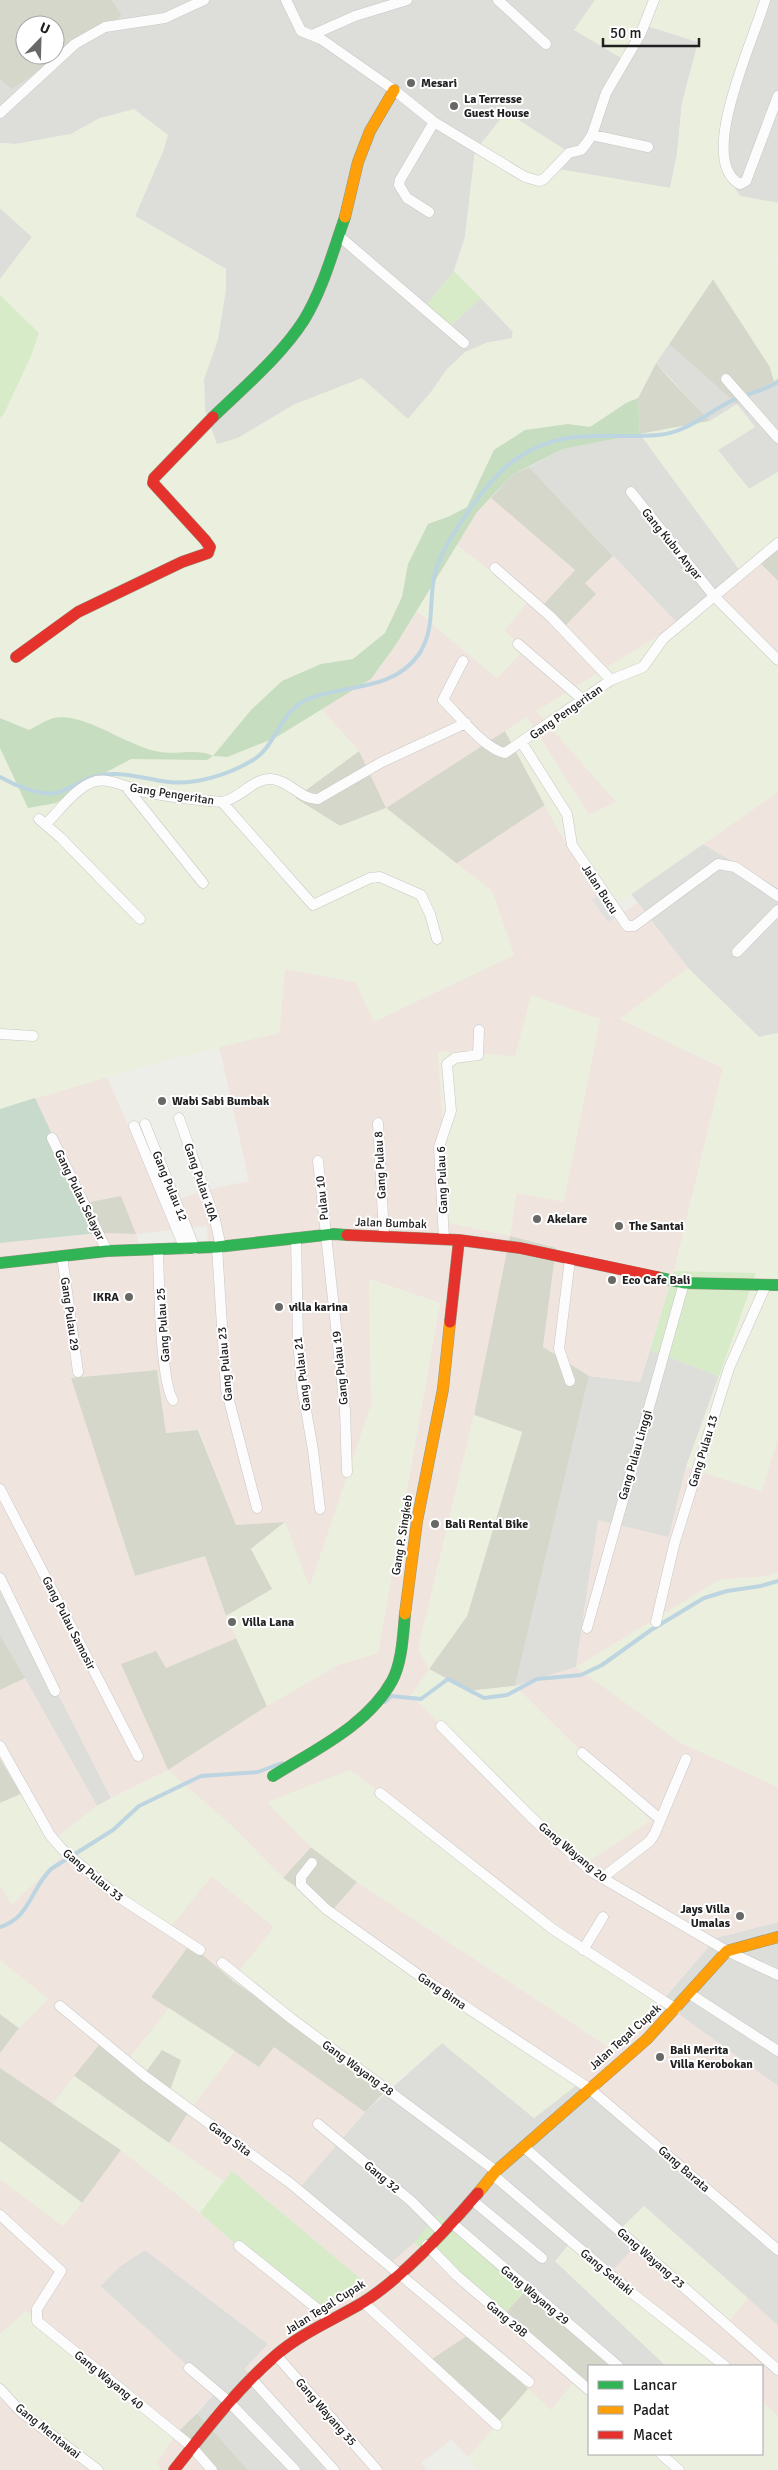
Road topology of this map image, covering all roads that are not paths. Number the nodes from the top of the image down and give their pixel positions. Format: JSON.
{"nodes":[{"id":1,"x":204,"y":0,"type":"edge"},
{"id":2,"x":286,"y":0,"type":"edge"},
{"id":3,"x":407,"y":0,"type":"edge"},
{"id":4,"x":498,"y":0,"type":"edge"},
{"id":5,"x":654,"y":0,"type":"edge"},
{"id":6,"x":765,"y":0,"type":"edge"},
{"id":7,"x":312,"y":35,"type":"junction"},
{"id":8,"x":546,"y":44,"type":"dead end"},
{"id":9,"x":394,"y":90,"type":"junction"},
{"id":10,"x":778,"y":96,"type":"edge"},
{"id":11,"x":0,"y":113,"type":"edge"},
{"id":12,"x":434,"y":122,"type":"junction"},
{"id":13,"x":592,"y":135,"type":"junction"},
{"id":14,"x":648,"y":147,"type":"dead end"},
{"id":15,"x":429,"y":212,"type":"dead end"},
{"id":16,"x":339,"y":236,"type":"junction"},
{"id":17,"x":464,"y":343,"type":"dead end"},
{"id":18,"x":726,"y":379,"type":"dead end"},
{"id":19,"x":778,"y":438,"type":"edge"},
{"id":20,"x":631,"y":492,"type":"dead end"},
{"id":21,"x":778,"y":543,"type":"edge"},
{"id":22,"x":495,"y":568,"type":"dead end"},
{"id":23,"x":714,"y":596,"type":"junction"},
{"id":24,"x":518,"y":644,"type":"dead end"},
{"id":25,"x":16,"y":657,"type":"dead end"},
{"id":26,"x":778,"y":660,"type":"edge"},
{"id":27,"x":463,"y":661,"type":"dead end"},
{"id":28,"x":611,"y":680,"type":"junction"},
{"id":29,"x":582,"y":699,"type":"junction"},
{"id":30,"x":466,"y":723,"type":"junction"},
{"id":31,"x":522,"y":743,"type":"junction"},
{"id":32,"x":127,"y":788,"type":"junction"},
{"id":33,"x":222,"y":802,"type":"junction"},
{"id":34,"x":203,"y":883,"type":"dead end"},
{"id":35,"x":778,"y":896,"type":"edge"},
{"id":36,"x":778,"y":910,"type":"edge"},
{"id":37,"x":140,"y":919,"type":"dead end"},
{"id":38,"x":437,"y":939,"type":"dead end"},
{"id":39,"x":737,"y":952,"type":"dead end"},
{"id":40,"x":480,"y":1030,"type":"dead end"},
{"id":41,"x":0,"y":1034,"type":"edge"},
{"id":42,"x":33,"y":1036,"type":"dead end"},
{"id":43,"x":179,"y":1118,"type":"dead end"},
{"id":44,"x":378,"y":1123,"type":"dead end"},
{"id":45,"x":144,"y":1124,"type":"dead end"},
{"id":46,"x":134,"y":1126,"type":"dead end"},
{"id":47,"x":52,"y":1138,"type":"dead end"},
{"id":48,"x":318,"y":1161,"type":"dead end"},
{"id":49,"x":326,"y":1235,"type":"junction"},
{"id":50,"x":384,"y":1236,"type":"junction"},
{"id":51,"x":296,"y":1238,"type":"junction"},
{"id":52,"x":444,"y":1239,"type":"junction"},
{"id":53,"x":459,"y":1240,"type":"junction"},
{"id":54,"x":219,"y":1247,"type":"junction"},
{"id":55,"x":190,"y":1249,"type":"junction"},
{"id":56,"x":158,"y":1250,"type":"junction"},
{"id":57,"x":107,"y":1251,"type":"junction"},
{"id":58,"x":62,"y":1256,"type":"junction"},
{"id":59,"x":570,"y":1259,"type":"junction"},
{"id":60,"x":0,"y":1263,"type":"edge"},
{"id":61,"x":684,"y":1283,"type":"junction"},
{"id":62,"x":772,"y":1285,"type":"edge"},
{"id":63,"x":78,"y":1372,"type":"dead end"},
{"id":64,"x":570,"y":1381,"type":"dead end"},
{"id":65,"x":173,"y":1400,"type":"dead end"},
{"id":66,"x":347,"y":1472,"type":"dead end"},
{"id":67,"x":0,"y":1489,"type":"edge"},
{"id":68,"x":257,"y":1508,"type":"dead end"},
{"id":69,"x":320,"y":1509,"type":"dead end"},
{"id":70,"x":0,"y":1578,"type":"edge"},
{"id":71,"x":656,"y":1622,"type":"dead end"},
{"id":72,"x":587,"y":1628,"type":"dead end"},
{"id":73,"x":55,"y":1691,"type":"dead end"},
{"id":74,"x":440,"y":1726,"type":"dead end"},
{"id":75,"x":0,"y":1746,"type":"edge"},
{"id":76,"x":582,"y":1753,"type":"dead end"},
{"id":77,"x":138,"y":1756,"type":"dead end"},
{"id":78,"x":686,"y":1759,"type":"dead end"},
{"id":79,"x":273,"y":1776,"type":"dead end"},
{"id":80,"x":380,"y":1793,"type":"dead end"},
{"id":81,"x":660,"y":1819,"type":"junction"},
{"id":82,"x":312,"y":1862,"type":"dead end"},
{"id":83,"x":602,"y":1878,"type":"junction"},
{"id":84,"x":602,"y":1917,"type":"dead end"},
{"id":85,"x":778,"y":1937,"type":"edge"},
{"id":86,"x":200,"y":1950,"type":"dead end"},
{"id":87,"x":583,"y":1950,"type":"junction"},
{"id":88,"x":727,"y":1951,"type":"junction"},
{"id":89,"x":222,"y":1963,"type":"dead end"},
{"id":90,"x":778,"y":1975,"type":"edge"},
{"id":91,"x":690,"y":1994,"type":"junction"},
{"id":92,"x":60,"y":2006,"type":"dead end"},
{"id":93,"x":676,"y":2009,"type":"junction"},
{"id":94,"x":778,"y":2051,"type":"edge"},
{"id":95,"x":590,"y":2088,"type":"junction"},
{"id":96,"x":318,"y":2124,"type":"dead end"},
{"id":97,"x":524,"y":2147,"type":"junction"},
{"id":98,"x":494,"y":2173,"type":"junction"},
{"id":99,"x":472,"y":2200,"type":"junction"},
{"id":100,"x":0,"y":2215,"type":"edge"},
{"id":101,"x":452,"y":2223,"type":"junction"},
{"id":102,"x":442,"y":2232,"type":"junction"},
{"id":103,"x":427,"y":2245,"type":"junction"},
{"id":104,"x":238,"y":2246,"type":"dead end"},
{"id":105,"x":778,"y":2250,"type":"edge"},
{"id":106,"x":542,"y":2258,"type":"dead end"},
{"id":107,"x":399,"y":2273,"type":"junction"},
{"id":108,"x":363,"y":2302,"type":"junction"},
{"id":109,"x":330,"y":2319,"type":"junction"},
{"id":110,"x":276,"y":2355,"type":"junction"},
{"id":111,"x":617,"y":2365,"type":"edge"},
{"id":112,"x":724,"y":2365,"type":"edge"},
{"id":113,"x":189,"y":2368,"type":"dead end"},
{"id":114,"x":778,"y":2370,"type":"edge"},
{"id":115,"x":251,"y":2378,"type":"junction"},
{"id":116,"x":529,"y":2382,"type":"dead end"},
{"id":117,"x":0,"y":2389,"type":"edge"},
{"id":118,"x":588,"y":2389,"type":"edge"},
{"id":119,"x":228,"y":2401,"type":"junction"},
{"id":120,"x":497,"y":2426,"type":"dead end"},
{"id":121,"x":191,"y":2446,"type":"junction"},
{"id":122,"x":662,"y":2455,"type":"edge"},
{"id":123,"x":98,"y":2470,"type":"edge"},
{"id":124,"x":174,"y":2470,"type":"edge"},
{"id":125,"x":212,"y":2470,"type":"edge"},
{"id":126,"x":295,"y":2470,"type":"edge"},
{"id":127,"x":334,"y":2470,"type":"edge"},
{"id":128,"x":377,"y":2470,"type":"edge"},
{"id":129,"x":679,"y":2470,"type":"edge"}],
"edges":[{"from":1,"to":11,"type":"street"},
{"from":2,"to":7,"type":"street"},
{"from":3,"to":7,"type":"street"},
{"from":4,"to":8,"type":"street"},
{"from":5,"to":13,"type":"street"},
{"from":6,"to":10,"type":"street"},
{"from":7,"to":9,"type":"street"},
{"from":9,"to":12,"type":"street"},
{"from":9,"to":16,"type":"street"},
{"from":12,"to":13,"type":"street"},
{"from":12,"to":15,"type":"street"},
{"from":13,"to":14,"type":"street"},
{"from":16,"to":17,"type":"street"},
{"from":16,"to":25,"type":"street"},
{"from":18,"to":19,"type":"street"},
{"from":20,"to":23,"type":"street","name":"Gang Kubu Anyar"},
{"from":21,"to":23,"type":"street","name":"Gang Pengeritan"},
{"from":22,"to":28,"type":"street"},
{"from":23,"to":26,"type":"street","name":"Gang Kubu Anyar"},
{"from":23,"to":28,"type":"street","name":"Gang Pengeritan"},
{"from":24,"to":29,"type":"street"},
{"from":27,"to":30,"type":"street","name":"Gang Pengeritan"},
{"from":28,"to":29,"type":"street","name":"Gang Pengeritan"},
{"from":29,"to":31,"type":"street","name":"Gang Pengeritan"},
{"from":30,"to":31,"type":"street","name":"Gang Pengeritan"},
{"from":30,"to":33,"type":"street","name":"Gang Pengeritan"},
{"from":31,"to":35,"type":"street","name":"Jalan Bucu"},
{"from":32,"to":33,"type":"street","name":"Gang Pengeritan"},
{"from":32,"to":34,"type":"street"},
{"from":32,"to":37,"type":"street","name":"Gang Pengeritan"},
{"from":33,"to":38,"type":"street"},
{"from":36,"to":39,"type":"street"},
{"from":40,"to":52,"type":"street","name":"Gang Pulau 6"},
{"from":41,"to":42,"type":"street"},
{"from":43,"to":54,"type":"street","name":"Gang Pulau 10A"},
{"from":44,"to":50,"type":"street","name":"Gang Pulau 8"},
{"from":45,"to":55,"type":"street","name":"Gang Pulau 12"},
{"from":46,"to":55,"type":"street"},
{"from":47,"to":57,"type":"street","name":"Gang Pulau Selayar"},
{"from":48,"to":49,"type":"street","name":"Pulau 10"},
{"from":49,"to":50,"type":"street","name":"Jalan Bumbak"},
{"from":49,"to":51,"type":"street","name":"Jalan Bumbak"},
{"from":49,"to":66,"type":"street","name":"Gang Pulau 19"},
{"from":50,"to":52,"type":"street","name":"Jalan Bumbak"},
{"from":51,"to":54,"type":"street","name":"Jalan Bumbak"},
{"from":51,"to":69,"type":"street","name":"Gang Pulau 21"},
{"from":52,"to":53,"type":"street","name":"Jalan Bumbak"},
{"from":53,"to":59,"type":"street","name":"Jalan Bumbak"},
{"from":53,"to":79,"type":"street","name":"Gang P. Singkeb"},
{"from":54,"to":55,"type":"street","name":"Jalan Bumbak"},
{"from":54,"to":68,"type":"street","name":"Gang Pulau 23"},
{"from":55,"to":56,"type":"street","name":"Jalan Bumbak"},
{"from":56,"to":57,"type":"street","name":"Jalan Bumbak"},
{"from":56,"to":65,"type":"street","name":"Gang Pulau 25"},
{"from":57,"to":58,"type":"street","name":"Jalan Bumbak"},
{"from":58,"to":60,"type":"street","name":"Jalan Bumbak"},
{"from":58,"to":63,"type":"street","name":"Gang Pulau 29"},
{"from":59,"to":61,"type":"street","name":"Jalan Bumbak"},
{"from":59,"to":64,"type":"street"},
{"from":61,"to":62,"type":"street","name":"Jalan Bumbak"},
{"from":61,"to":72,"type":"street","name":"Gang Pulau Linggi"},
{"from":62,"to":71,"type":"street","name":"Gang Pulau 13"},
{"from":67,"to":77,"type":"street","name":"Gang Pulau Samosir"},
{"from":70,"to":73,"type":"street"},
{"from":74,"to":83,"type":"street","name":"Gang Wayang 20"},
{"from":75,"to":86,"type":"street","name":"Gang Pulau 33"},
{"from":76,"to":81,"type":"street"},
{"from":78,"to":81,"type":"street"},
{"from":80,"to":87,"type":"street"},
{"from":81,"to":83,"type":"street"},
{"from":82,"to":95,"type":"street","name":"Gang Bima"},
{"from":83,"to":88,"type":"street","name":"Gang Wayang 20"},
{"from":84,"to":87,"type":"street"},
{"from":85,"to":88,"type":"street"},
{"from":87,"to":93,"type":"street"},
{"from":88,"to":90,"type":"street","name":"Gang Wayang 20"},
{"from":88,"to":91,"type":"street","name":"Jalan Tegal Cupek"},
{"from":89,"to":98,"type":"street","name":"Gang Wayang 28"},
{"from":91,"to":93,"type":"street","name":"Jalan Tegal Cupek"},
{"from":91,"to":94,"type":"street"},
{"from":92,"to":107,"type":"street","name":"Gang Sita"},
{"from":93,"to":95,"type":"street","name":"Jalan Tegal Cupek"},
{"from":95,"to":97,"type":"street","name":"Jalan Tegal Cupek"},
{"from":95,"to":105,"type":"street","name":"Gang Barata"},
{"from":96,"to":102,"type":"street","name":"Gang 32"},
{"from":97,"to":98,"type":"street","name":"Jalan Tegal Cupek"},
{"from":97,"to":114,"type":"street","name":"Gang Wayang 23"},
{"from":98,"to":99,"type":"street","name":"Jalan Tegal Cupak"},
{"from":98,"to":112,"type":"street","name":"Gang Setiaki"},
{"from":99,"to":101,"type":"street","name":"Jalan Tegal Cupak"},
{"from":99,"to":106,"type":"street"},
{"from":100,"to":121,"type":"street","name":"Gang Wayang 40"},
{"from":101,"to":102,"type":"street","name":"Jalan Tegal Cupak"},
{"from":101,"to":111,"type":"street","name":"Gang Wayang 29"},
{"from":102,"to":103,"type":"street","name":"Jalan Tegal Cupak"},
{"from":103,"to":107,"type":"street","name":"Jalan Tegal Cupak"},
{"from":103,"to":118,"type":"street","name":"Gang 29B"},
{"from":104,"to":109,"type":"street"},
{"from":107,"to":108,"type":"street","name":"Jalan Tegal Cupak"},
{"from":107,"to":116,"type":"street","name":"Gang Sita"},
{"from":108,"to":109,"type":"street","name":"Jalan Tegal Cupak"},
{"from":108,"to":120,"type":"street"},
{"from":109,"to":110,"type":"street","name":"Jalan Tegal Cupak"},
{"from":110,"to":115,"type":"street","name":"Jalan Tegal Cupak"},
{"from":110,"to":128,"type":"street","name":"Gang Wayang 35"},
{"from":113,"to":119,"type":"street"},
{"from":115,"to":119,"type":"street","name":"Jalan Tegal Cupak"},
{"from":115,"to":127,"type":"street"},
{"from":117,"to":123,"type":"street","name":"Gang Mentawai"},
{"from":119,"to":121,"type":"street","name":"Jalan Tegal Cupak"},
{"from":119,"to":126,"type":"street"},
{"from":121,"to":124,"type":"street","name":"Jalan Tegal Cupak"},
{"from":121,"to":125,"type":"street"},
{"from":122,"to":129,"type":"street"}]}
